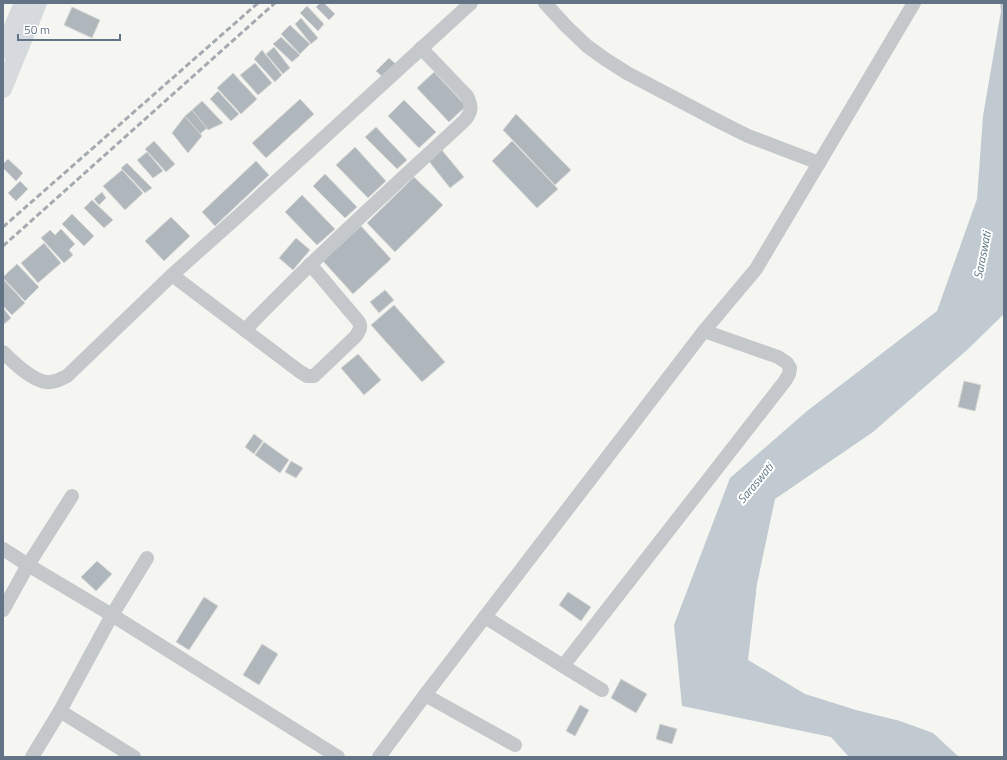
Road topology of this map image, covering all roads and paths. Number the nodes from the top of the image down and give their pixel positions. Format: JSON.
{"nodes":[{"id":1,"x":23,"y":3,"type":"edge"},
{"id":2,"x":38,"y":3,"type":"edge"},
{"id":3,"x":471,"y":3,"type":"edge"},
{"id":4,"x":545,"y":3,"type":"edge"},
{"id":5,"x":914,"y":3,"type":"edge"},
{"id":6,"x":421,"y":48,"type":"junction"},
{"id":7,"x":3,"y":50,"type":"edge"},
{"id":8,"x":3,"y":89,"type":"edge"},
{"id":9,"x":819,"y":163,"type":"junction"},
{"id":10,"x":310,"y":264,"type":"junction"},
{"id":11,"x":172,"y":275,"type":"junction"},
{"id":12,"x":245,"y":330,"type":"junction"},
{"id":13,"x":704,"y":331,"type":"junction"},
{"id":14,"x":3,"y":352,"type":"edge"},
{"id":15,"x":72,"y":496,"type":"dead end"},
{"id":16,"x":3,"y":549,"type":"edge"},
{"id":17,"x":148,"y":558,"type":"dead end"},
{"id":18,"x":28,"y":565,"type":"junction"},
{"id":19,"x":3,"y":610,"type":"edge"},
{"id":20,"x":112,"y":615,"type":"junction"},
{"id":21,"x":485,"y":617,"type":"junction"},
{"id":22,"x":563,"y":666,"type":"junction"},
{"id":23,"x":602,"y":690,"type":"dead end"},
{"id":24,"x":425,"y":695,"type":"junction"},
{"id":25,"x":60,"y":711,"type":"junction"},
{"id":26,"x":515,"y":745,"type":"dead end"},
{"id":27,"x":32,"y":757,"type":"edge"},
{"id":28,"x":134,"y":757,"type":"edge"},
{"id":29,"x":338,"y":757,"type":"edge"},
{"id":30,"x":379,"y":757,"type":"edge"}],
"edges":[{"from":1,"to":7,"type":"main road"},
{"from":2,"to":8,"type":"main road"},
{"from":3,"to":6,"type":"street"},
{"from":4,"to":9,"type":"street"},
{"from":5,"to":9,"type":"street"},
{"from":6,"to":10,"type":"street"},
{"from":6,"to":11,"type":"street"},
{"from":9,"to":13,"type":"street"},
{"from":10,"to":12,"type":"street"},
{"from":10,"to":12,"type":"street"},
{"from":11,"to":12,"type":"street"},
{"from":11,"to":14,"type":"street"},
{"from":13,"to":21,"type":"street"},
{"from":13,"to":22,"type":"street"},
{"from":15,"to":18,"type":"street"},
{"from":16,"to":18,"type":"street"},
{"from":17,"to":20,"type":"street"},
{"from":18,"to":19,"type":"street"},
{"from":18,"to":20,"type":"street"},
{"from":20,"to":25,"type":"street"},
{"from":20,"to":29,"type":"street"},
{"from":21,"to":22,"type":"street"},
{"from":21,"to":24,"type":"street"},
{"from":22,"to":23,"type":"street"},
{"from":24,"to":26,"type":"street"},
{"from":24,"to":30,"type":"street"},
{"from":25,"to":27,"type":"street"},
{"from":25,"to":28,"type":"street"}]}
